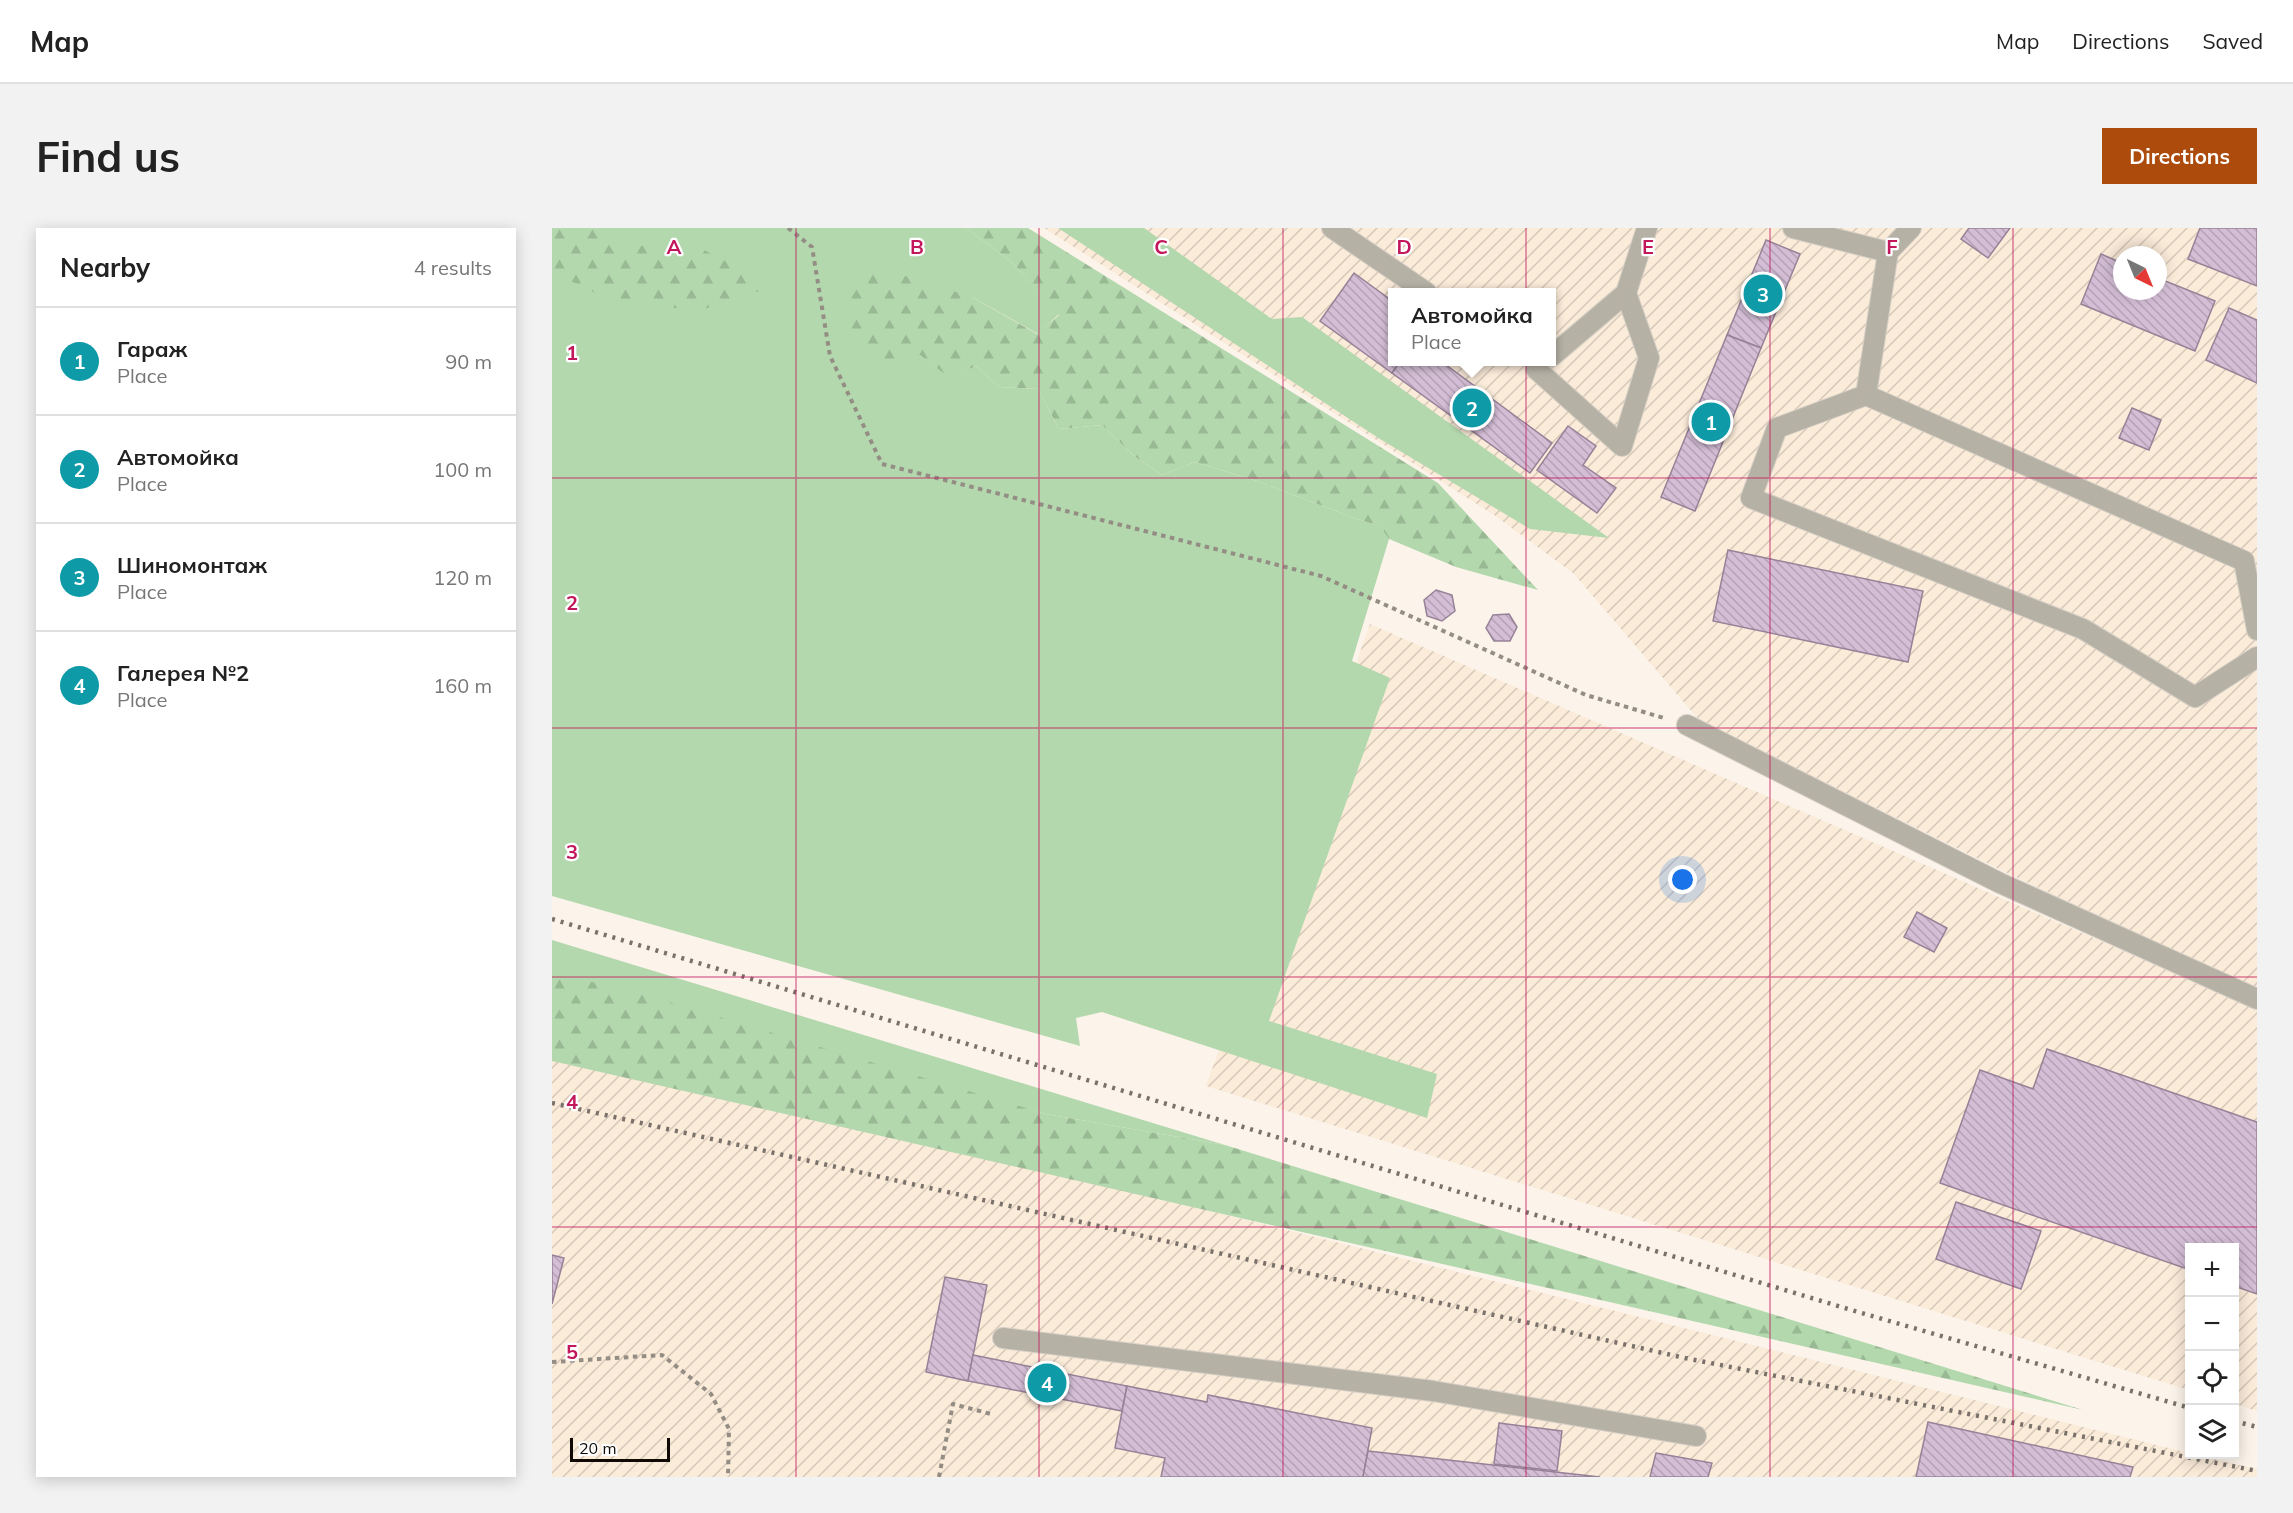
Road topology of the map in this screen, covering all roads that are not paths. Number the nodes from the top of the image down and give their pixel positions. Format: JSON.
{"nodes":[{"id":1,"x":1332,"y":228,"type":"edge"},
{"id":2,"x":1647,"y":228,"type":"edge"},
{"id":3,"x":1794,"y":228,"type":"edge"},
{"id":4,"x":1911,"y":228,"type":"edge"},
{"id":5,"x":1888,"y":252,"type":"junction"},
{"id":6,"x":1420,"y":288,"type":"edge"},
{"id":7,"x":1626,"y":292,"type":"junction"},
{"id":8,"x":1556,"y":352,"type":"edge"},
{"id":9,"x":1538,"y":366,"type":"edge"},
{"id":10,"x":1866,"y":395,"type":"junction"},
{"id":11,"x":2257,"y":630,"type":"edge"},
{"id":12,"x":2257,"y":657,"type":"edge"},
{"id":13,"x":1687,"y":724,"type":"road end"},
{"id":14,"x":2257,"y":999,"type":"edge"},
{"id":15,"x":1003,"y":1338,"type":"dead end"},
{"id":16,"x":1696,"y":1436,"type":"dead end"}],
"edges":[{"from":1,"to":6,"type":"lane"},
{"from":2,"to":7,"type":"lane"},
{"from":3,"to":5,"type":"lane"},
{"from":4,"to":5,"type":"lane"},
{"from":5,"to":10,"type":"lane"},
{"from":7,"to":8,"type":"lane"},
{"from":7,"to":9,"type":"lane"},
{"from":10,"to":11,"type":"lane"},
{"from":10,"to":12,"type":"lane"},
{"from":13,"to":14,"type":"lane"},
{"from":15,"to":16,"type":"lane"}]}
